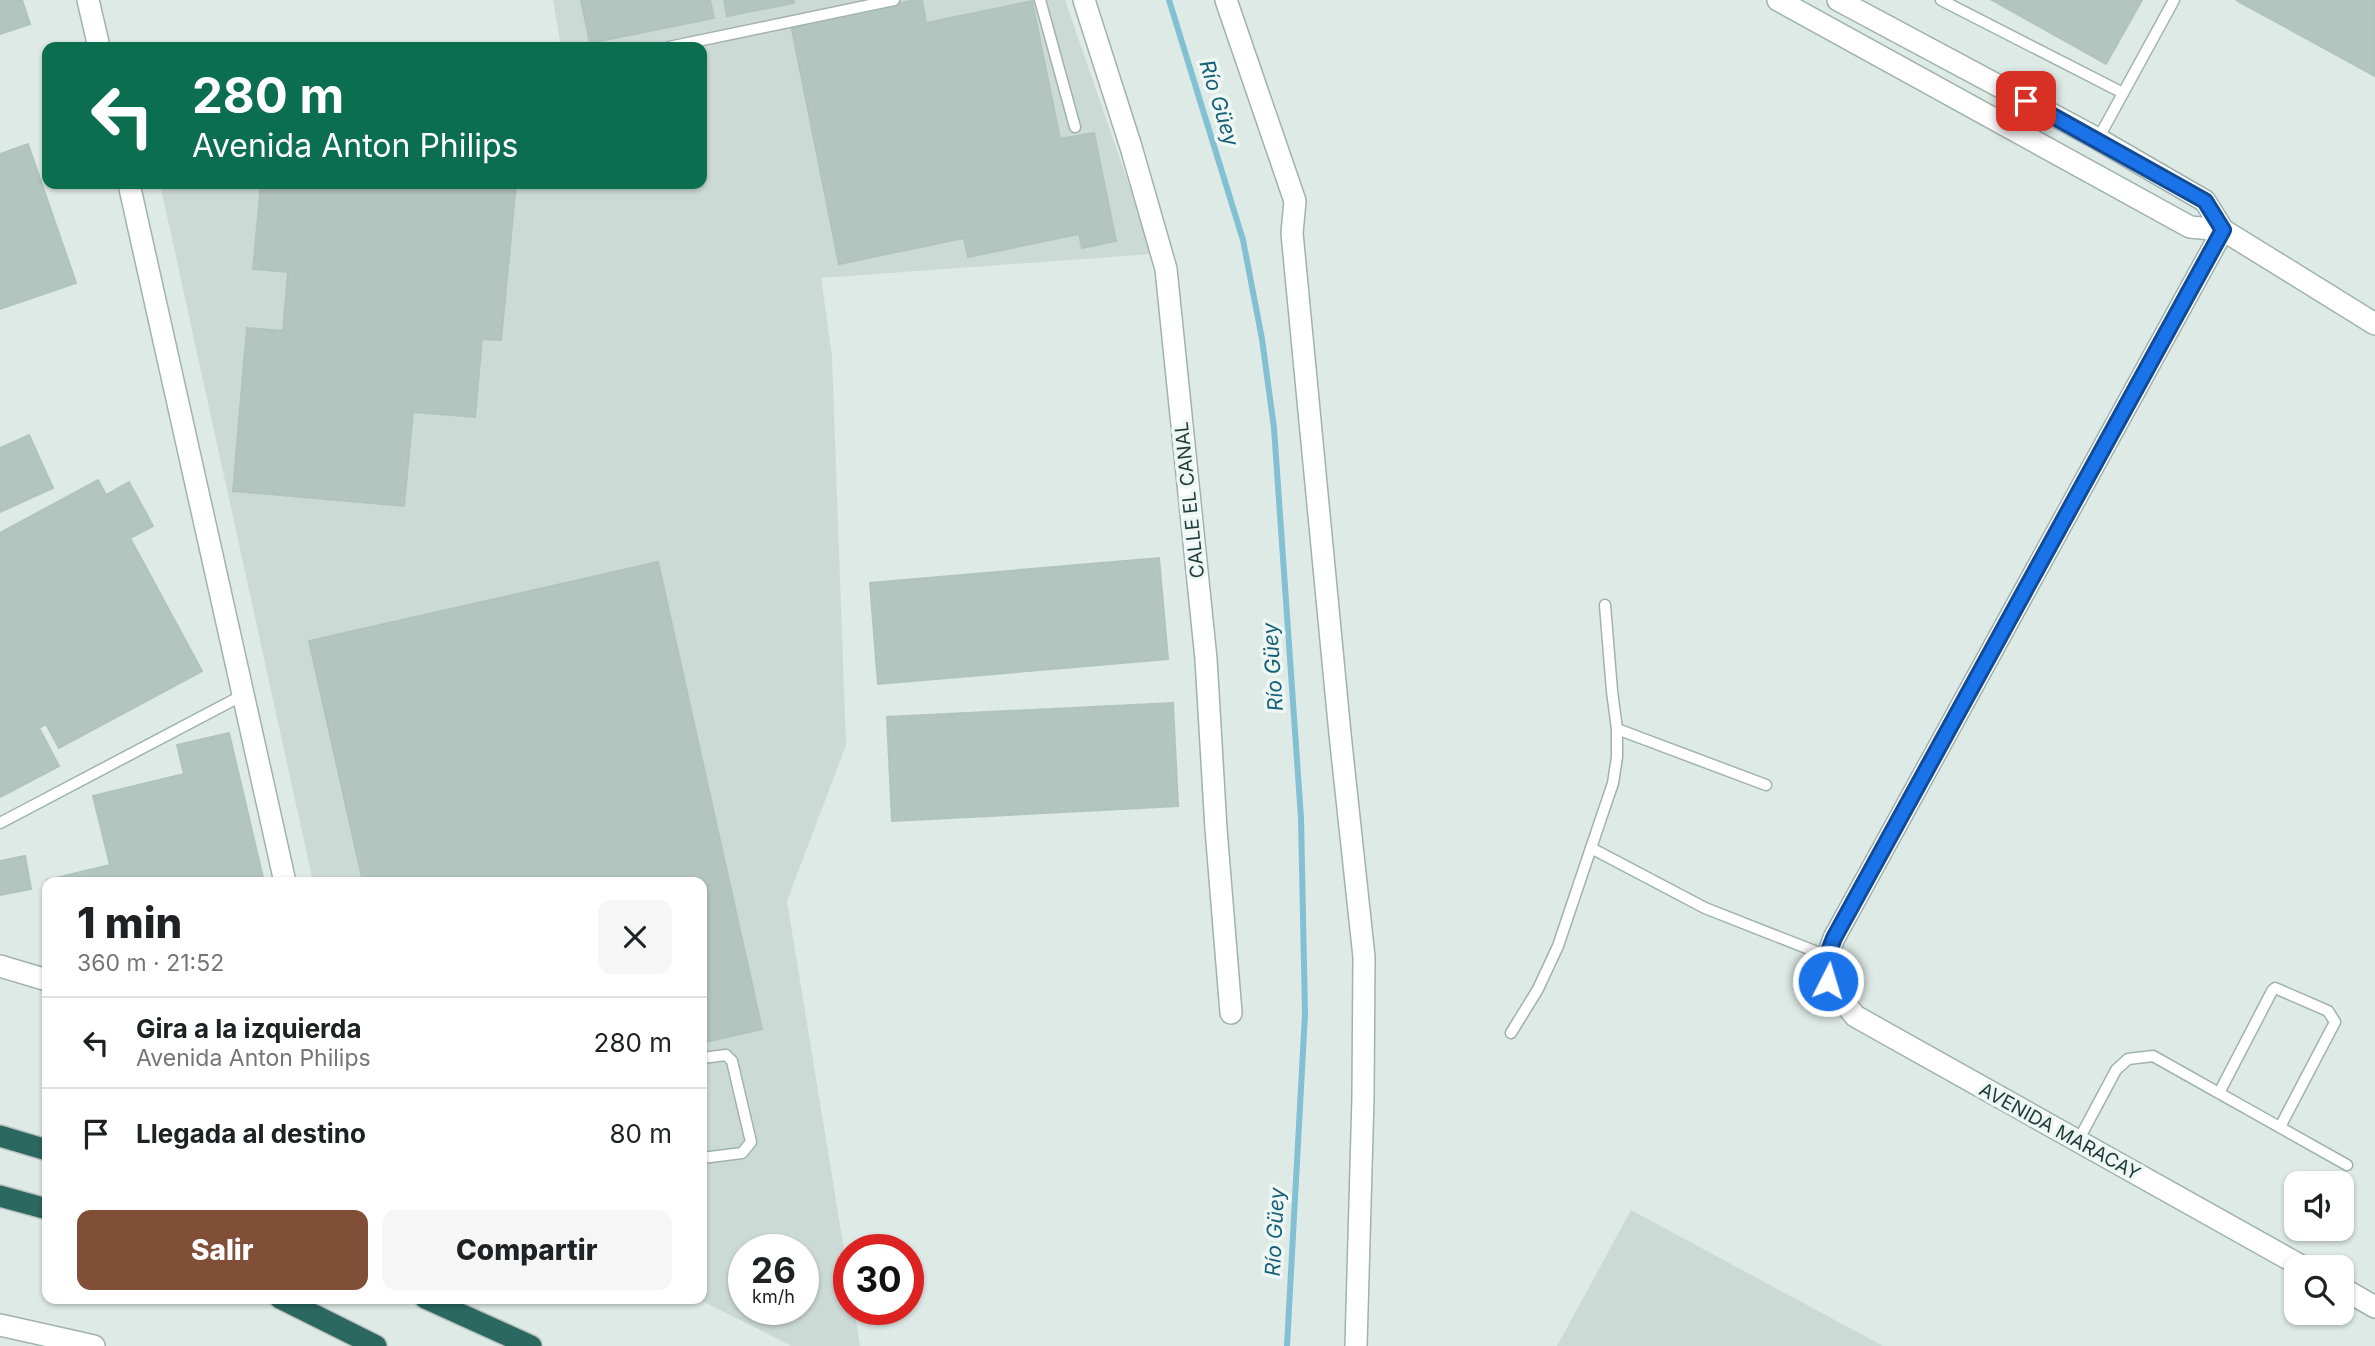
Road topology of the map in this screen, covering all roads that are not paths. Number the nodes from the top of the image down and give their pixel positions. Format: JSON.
{"nodes":[{"id":1,"x":88,"y":0,"type":"edge"},
{"id":2,"x":894,"y":0,"type":"edge"},
{"id":3,"x":1040,"y":0,"type":"edge"},
{"id":4,"x":1084,"y":0,"type":"edge"},
{"id":5,"x":1226,"y":0,"type":"edge"},
{"id":6,"x":1778,"y":0,"type":"edge"},
{"id":7,"x":1838,"y":0,"type":"edge"},
{"id":8,"x":1941,"y":0,"type":"edge"},
{"id":9,"x":2174,"y":0,"type":"edge"},
{"id":10,"x":98,"y":42,"type":"edge"},
{"id":11,"x":693,"y":42,"type":"edge"},
{"id":12,"x":2123,"y":93,"type":"junction"},
{"id":13,"x":1075,"y":127,"type":"dead end"},
{"id":14,"x":2098,"y":139,"type":"junction"},
{"id":15,"x":130,"y":189,"type":"edge"},
{"id":16,"x":2223,"y":230,"type":"junction"},
{"id":17,"x":2375,"y":324,"type":"edge"},
{"id":18,"x":1605,"y":605,"type":"dead end"},
{"id":19,"x":243,"y":695,"type":"junction"},
{"id":20,"x":1618,"y":729,"type":"junction"},
{"id":21,"x":1766,"y":785,"type":"dead end"},
{"id":22,"x":0,"y":823,"type":"edge"},
{"id":23,"x":1591,"y":848,"type":"junction"},
{"id":24,"x":284,"y":877,"type":"edge"},
{"id":25,"x":1827,"y":956,"type":"junction"},
{"id":26,"x":0,"y":966,"type":"edge"},
{"id":27,"x":42,"y":979,"type":"edge"},
{"id":28,"x":1231,"y":1013,"type":"dead end"},
{"id":29,"x":1511,"y":1033,"type":"dead end"},
{"id":30,"x":707,"y":1057,"type":"edge"},
{"id":31,"x":2218,"y":1093,"type":"junction"},
{"id":32,"x":2280,"y":1127,"type":"junction"},
{"id":33,"x":0,"y":1136,"type":"edge"},
{"id":34,"x":2078,"y":1141,"type":"junction"},
{"id":35,"x":42,"y":1149,"type":"edge"},
{"id":36,"x":707,"y":1157,"type":"edge"},
{"id":37,"x":2347,"y":1166,"type":"dead end"},
{"id":38,"x":0,"y":1196,"type":"edge"},
{"id":39,"x":42,"y":1208,"type":"edge"},
{"id":40,"x":2284,"y":1256,"type":"edge"},
{"id":41,"x":2354,"y":1296,"type":"edge"},
{"id":42,"x":292,"y":1304,"type":"edge"},
{"id":43,"x":438,"y":1304,"type":"edge"},
{"id":44,"x":2375,"y":1307,"type":"edge"},
{"id":45,"x":0,"y":1325,"type":"edge"},
{"id":46,"x":94,"y":1346,"type":"edge"},
{"id":47,"x":376,"y":1346,"type":"edge"},
{"id":48,"x":531,"y":1346,"type":"edge"},
{"id":49,"x":1356,"y":1346,"type":"edge"}],
"edges":[{"from":1,"to":10,"type":"street"},
{"from":2,"to":11,"type":"lane"},
{"from":3,"to":13,"type":"lane"},
{"from":4,"to":28,"type":"street","name":"CALLE EL CANAL"},
{"from":5,"to":49,"type":"street"},
{"from":6,"to":16,"type":"street"},
{"from":7,"to":14,"type":"street"},
{"from":8,"to":12,"type":"lane"},
{"from":9,"to":12,"type":"lane"},
{"from":12,"to":14,"type":"lane"},
{"from":14,"to":16,"type":"street"},
{"from":15,"to":19,"type":"street"},
{"from":16,"to":17,"type":"street"},
{"from":16,"to":25,"type":"street"},
{"from":18,"to":20,"type":"lane"},
{"from":19,"to":22,"type":"lane"},
{"from":19,"to":24,"type":"street"},
{"from":20,"to":21,"type":"lane"},
{"from":20,"to":23,"type":"lane"},
{"from":23,"to":25,"type":"lane"},
{"from":23,"to":29,"type":"lane"},
{"from":25,"to":34,"type":"street","name":"AVENIDA MARACAY"},
{"from":26,"to":27,"type":"street"},
{"from":30,"to":36,"type":"lane"},
{"from":31,"to":32,"type":"lane"},
{"from":31,"to":32,"type":"lane"},
{"from":31,"to":34,"type":"lane"},
{"from":32,"to":37,"type":"lane"},
{"from":33,"to":35,"type":"highway"},
{"from":34,"to":40,"type":"street","name":"AVENIDA MARACAY"},
{"from":38,"to":39,"type":"highway"},
{"from":41,"to":44,"type":"street"},
{"from":42,"to":47,"type":"highway"},
{"from":43,"to":48,"type":"highway"},
{"from":45,"to":46,"type":"street"}]}
